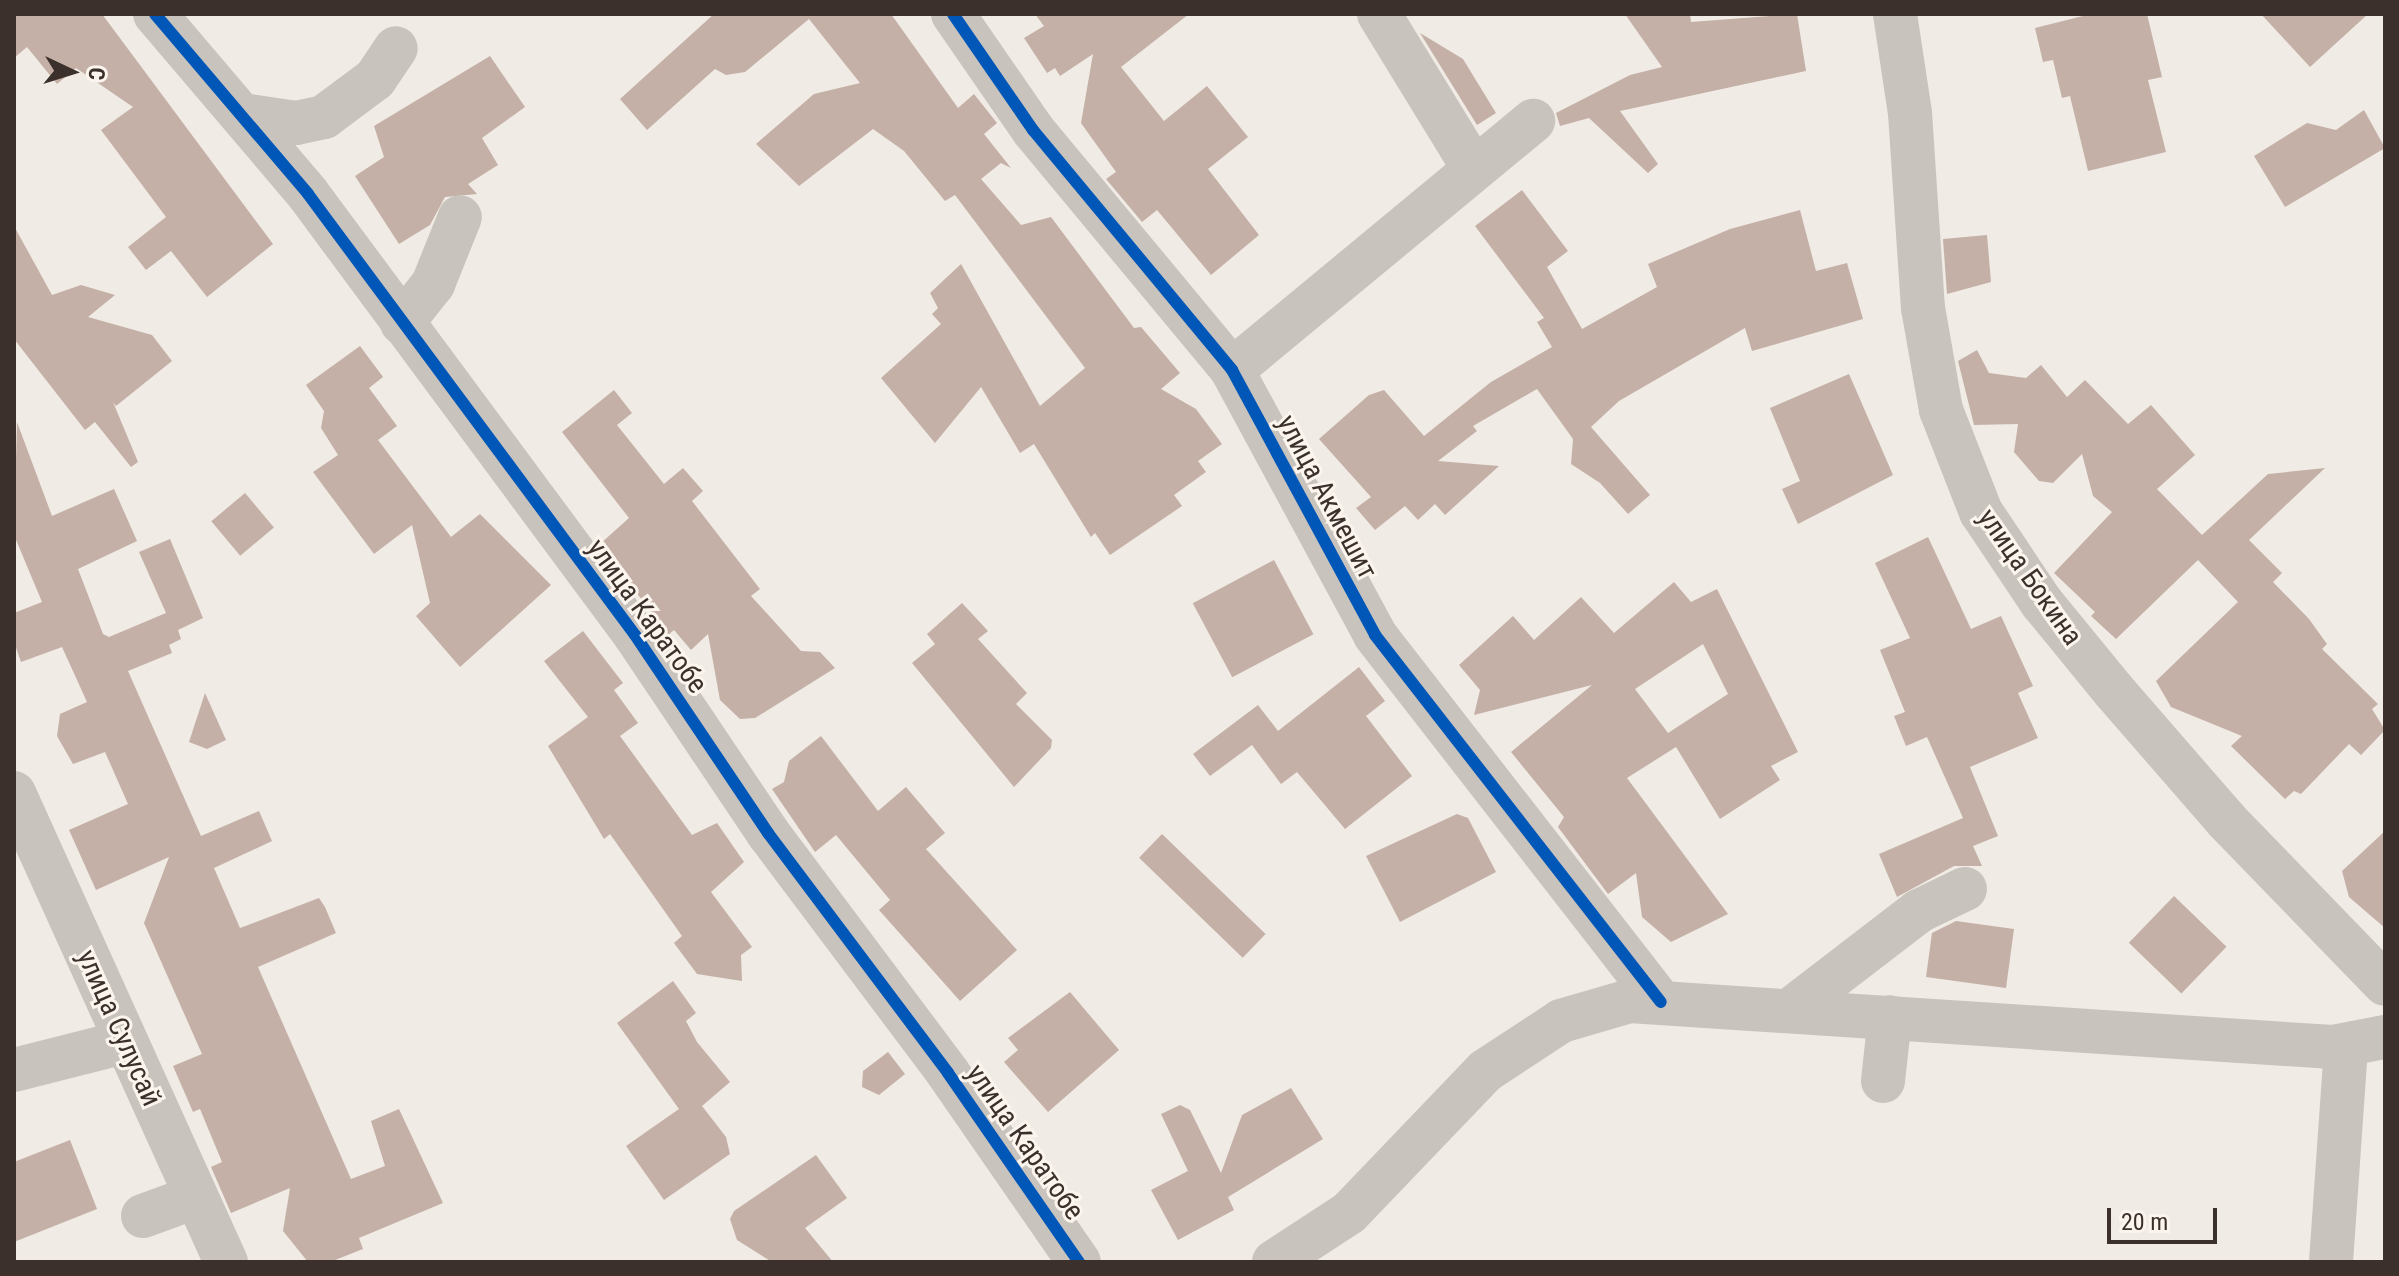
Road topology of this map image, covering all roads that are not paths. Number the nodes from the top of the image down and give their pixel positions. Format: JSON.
{"nodes":[{"id":1,"x":155,"y":14,"type":"edge"},
{"id":2,"x":953,"y":14,"type":"edge"},
{"id":3,"x":1379,"y":14,"type":"edge"},
{"id":4,"x":1895,"y":14,"type":"edge"},
{"id":5,"x":396,"y":48,"type":"dead end"},
{"id":6,"x":242,"y":115,"type":"junction"},
{"id":7,"x":1533,"y":121,"type":"dead end"},
{"id":8,"x":1472,"y":166,"type":"junction"},
{"id":9,"x":460,"y":217,"type":"dead end"},
{"id":10,"x":402,"y":323,"type":"junction"},
{"id":11,"x":1232,"y":370,"type":"junction"},
{"id":12,"x":14,"y":793,"type":"edge"},
{"id":13,"x":1965,"y":889,"type":"dead end"},
{"id":14,"x":2385,"y":984,"type":"edge"},
{"id":15,"x":1661,"y":1002,"type":"junction"},
{"id":16,"x":1790,"y":1010,"type":"junction"},
{"id":17,"x":1890,"y":1017,"type":"junction"},
{"id":18,"x":2365,"y":1041,"type":"edge"},
{"id":19,"x":125,"y":1042,"type":"junction"},
{"id":20,"x":14,"y":1070,"type":"edge"},
{"id":21,"x":1883,"y":1081,"type":"dead end"},
{"id":22,"x":195,"y":1197,"type":"junction"},
{"id":23,"x":143,"y":1216,"type":"dead end"},
{"id":24,"x":226,"y":1262,"type":"edge"},
{"id":25,"x":1079,"y":1262,"type":"edge"},
{"id":26,"x":1274,"y":1262,"type":"edge"},
{"id":27,"x":2331,"y":1262,"type":"edge"}],
"edges":[{"from":1,"to":6,"type":"street","name":"улица Каратобе"},
{"from":2,"to":11,"type":"street","name":"улица Акмешит"},
{"from":3,"to":8,"type":"street"},
{"from":4,"to":14,"type":"street","name":"улица Бокина"},
{"from":5,"to":6,"type":"street"},
{"from":6,"to":10,"type":"street","name":"улица Каратобе"},
{"from":7,"to":8,"type":"street"},
{"from":8,"to":11,"type":"street"},
{"from":9,"to":10,"type":"street"},
{"from":10,"to":25,"type":"street","name":"улица Каратобе"},
{"from":11,"to":15,"type":"street","name":"улица Акмешит"},
{"from":12,"to":19,"type":"street","name":"улица Сулусай"},
{"from":13,"to":16,"type":"street"},
{"from":15,"to":16,"type":"street"},
{"from":15,"to":26,"type":"street"},
{"from":16,"to":17,"type":"street"},
{"from":17,"to":18,"type":"street"},
{"from":17,"to":21,"type":"street"},
{"from":18,"to":27,"type":"street"},
{"from":19,"to":20,"type":"street"},
{"from":19,"to":22,"type":"street","name":"улица Сулусай"},
{"from":22,"to":23,"type":"street"},
{"from":22,"to":24,"type":"street","name":"улица Сулусай"}]}
